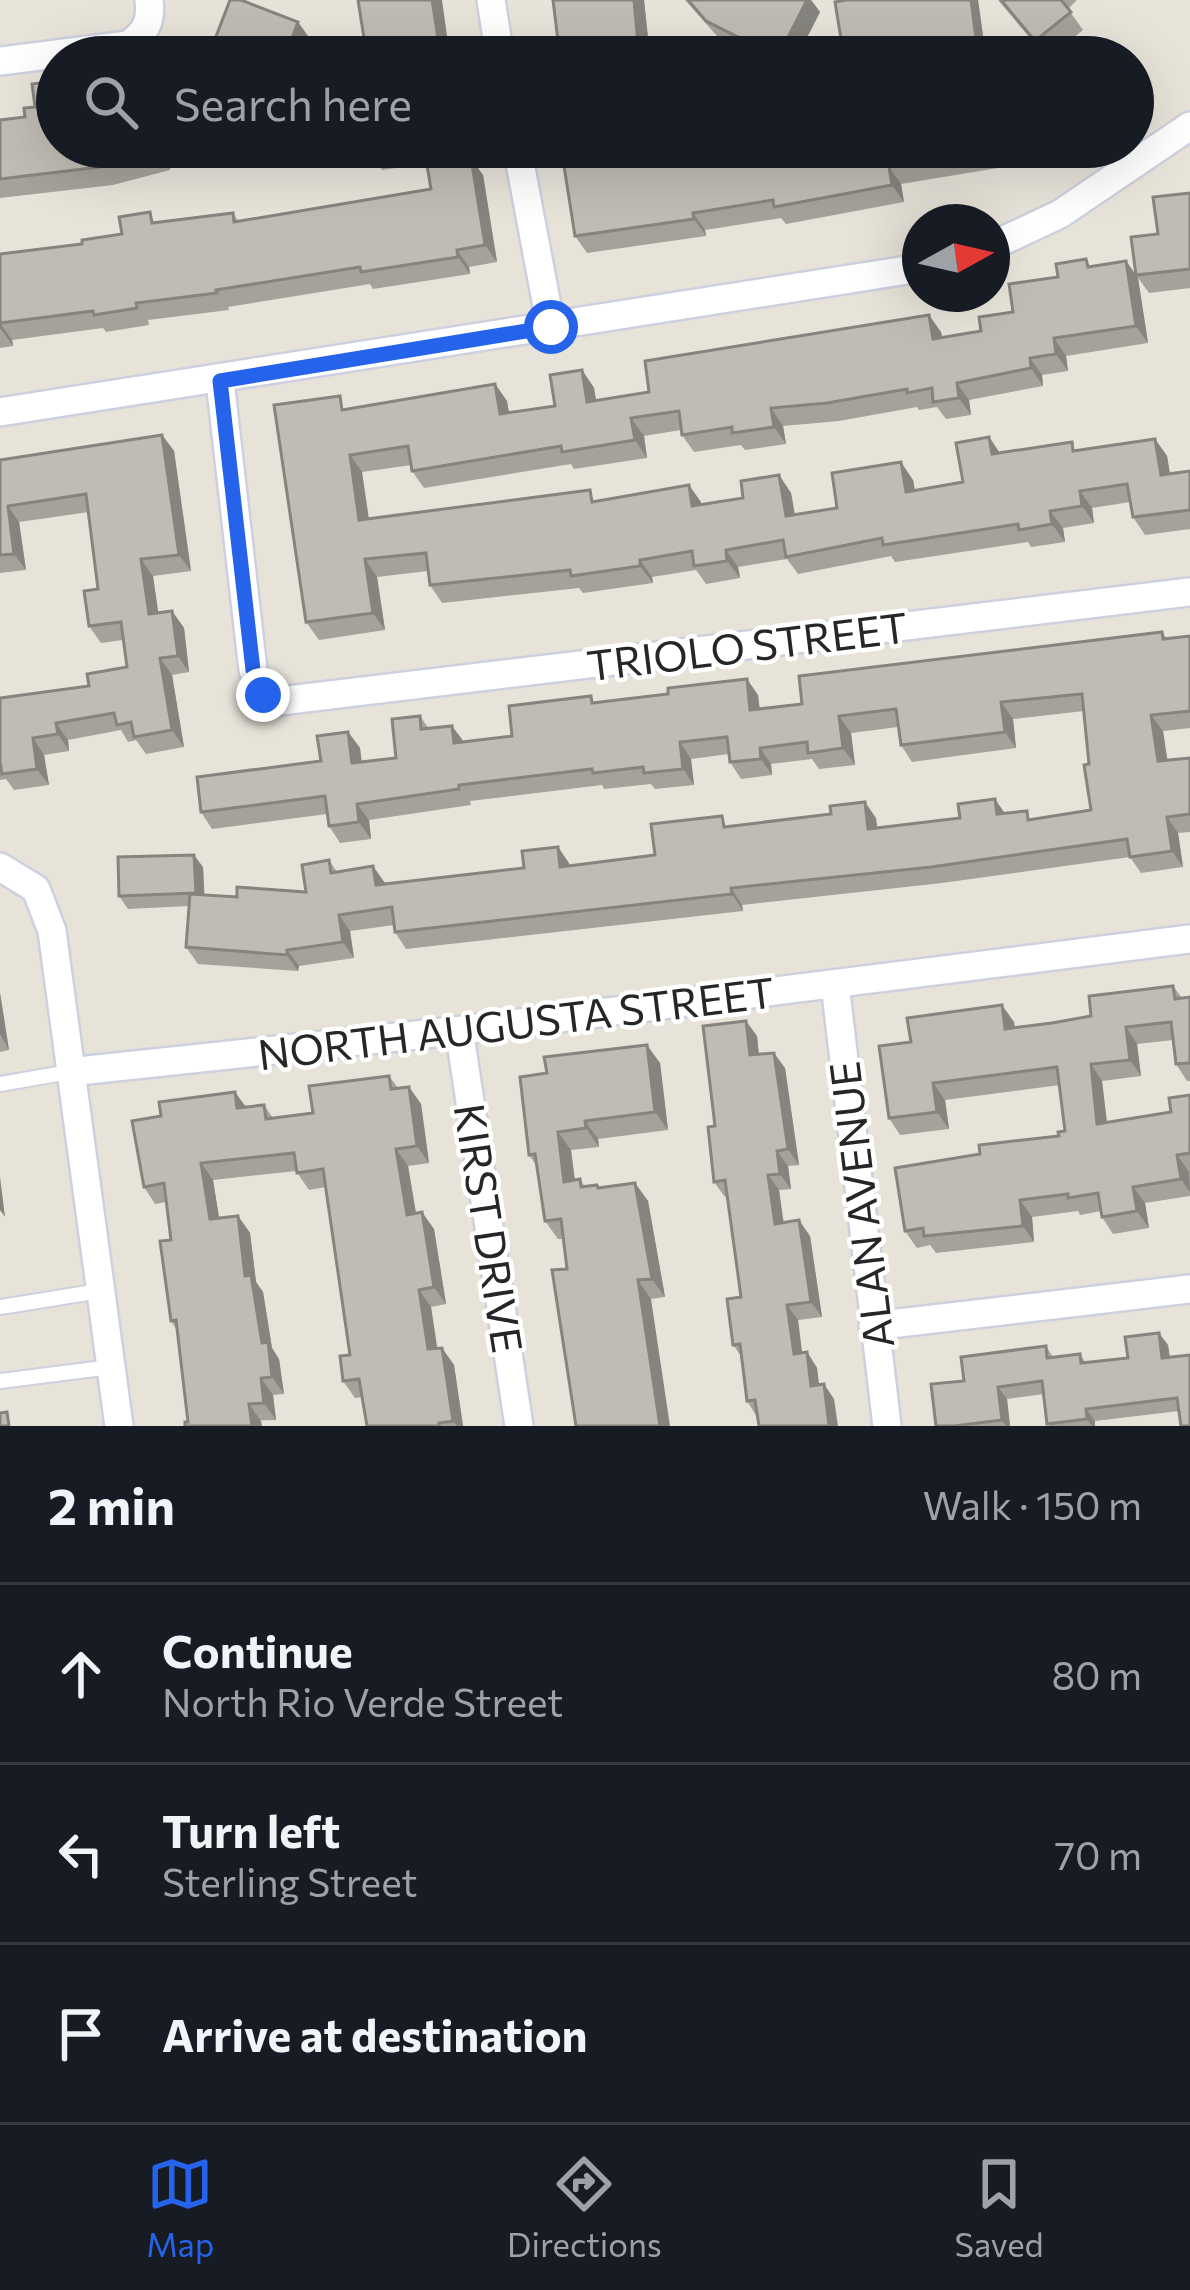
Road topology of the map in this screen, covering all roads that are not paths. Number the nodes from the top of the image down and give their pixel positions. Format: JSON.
{"nodes":[{"id":1,"x":148,"y":0,"type":"edge"},
{"id":2,"x":491,"y":0,"type":"edge"},
{"id":3,"x":142,"y":36,"type":"edge"},
{"id":4,"x":497,"y":36,"type":"edge"},
{"id":5,"x":36,"y":56,"type":"edge"},
{"id":6,"x":0,"y":61,"type":"edge"},
{"id":7,"x":1190,"y":126,"type":"edge"},
{"id":8,"x":1154,"y":150,"type":"edge"},
{"id":9,"x":521,"y":168,"type":"edge"},
{"id":10,"x":1128,"y":168,"type":"edge"},
{"id":11,"x":1010,"y":238,"type":"edge"},
{"id":12,"x":902,"y":271,"type":"edge"},
{"id":13,"x":551,"y":327,"type":"junction"},
{"id":14,"x":220,"y":381,"type":"junction"},
{"id":15,"x":0,"y":412,"type":"edge"},
{"id":16,"x":1190,"y":592,"type":"edge"},
{"id":17,"x":0,"y":867,"type":"edge"},
{"id":18,"x":1190,"y":939,"type":"edge"},
{"id":19,"x":835,"y":984,"type":"junction"},
{"id":20,"x":463,"y":1030,"type":"junction"},
{"id":21,"x":69,"y":1072,"type":"junction"},
{"id":22,"x":0,"y":1084,"type":"edge"},
{"id":23,"x":1190,"y":1289,"type":"edge"},
{"id":24,"x":100,"y":1291,"type":"junction"},
{"id":25,"x":0,"y":1307,"type":"edge"},
{"id":26,"x":873,"y":1326,"type":"junction"},
{"id":27,"x":111,"y":1367,"type":"junction"},
{"id":28,"x":0,"y":1381,"type":"edge"},
{"id":29,"x":119,"y":1426,"type":"edge"},
{"id":30,"x":519,"y":1426,"type":"edge"},
{"id":31,"x":887,"y":1426,"type":"edge"}],
"edges":[{"from":1,"to":3,"type":"street"},
{"from":2,"to":4,"type":"street"},
{"from":5,"to":6,"type":"street"},
{"from":7,"to":8,"type":"street"},
{"from":9,"to":13,"type":"street"},
{"from":10,"to":11,"type":"street"},
{"from":12,"to":13,"type":"street"},
{"from":13,"to":14,"type":"street"},
{"from":14,"to":15,"type":"street"},
{"from":14,"to":16,"type":"street","name":"TRIOLO STREET"},
{"from":17,"to":21,"type":"street"},
{"from":18,"to":19,"type":"street","name":"NORTH AUGUSTA STREET"},
{"from":19,"to":20,"type":"street","name":"NORTH AUGUSTA STREET"},
{"from":19,"to":26,"type":"street","name":"ALAN AVENUE"},
{"from":20,"to":21,"type":"street","name":"NORTH AUGUSTA STREET"},
{"from":20,"to":30,"type":"street","name":"KIRST DRIVE"},
{"from":21,"to":22,"type":"lane"},
{"from":21,"to":24,"type":"street"},
{"from":23,"to":26,"type":"street"},
{"from":24,"to":25,"type":"lane"},
{"from":24,"to":27,"type":"street"},
{"from":26,"to":31,"type":"street","name":"ALAN AVENUE"},
{"from":27,"to":28,"type":"lane"},
{"from":27,"to":29,"type":"street"}]}
